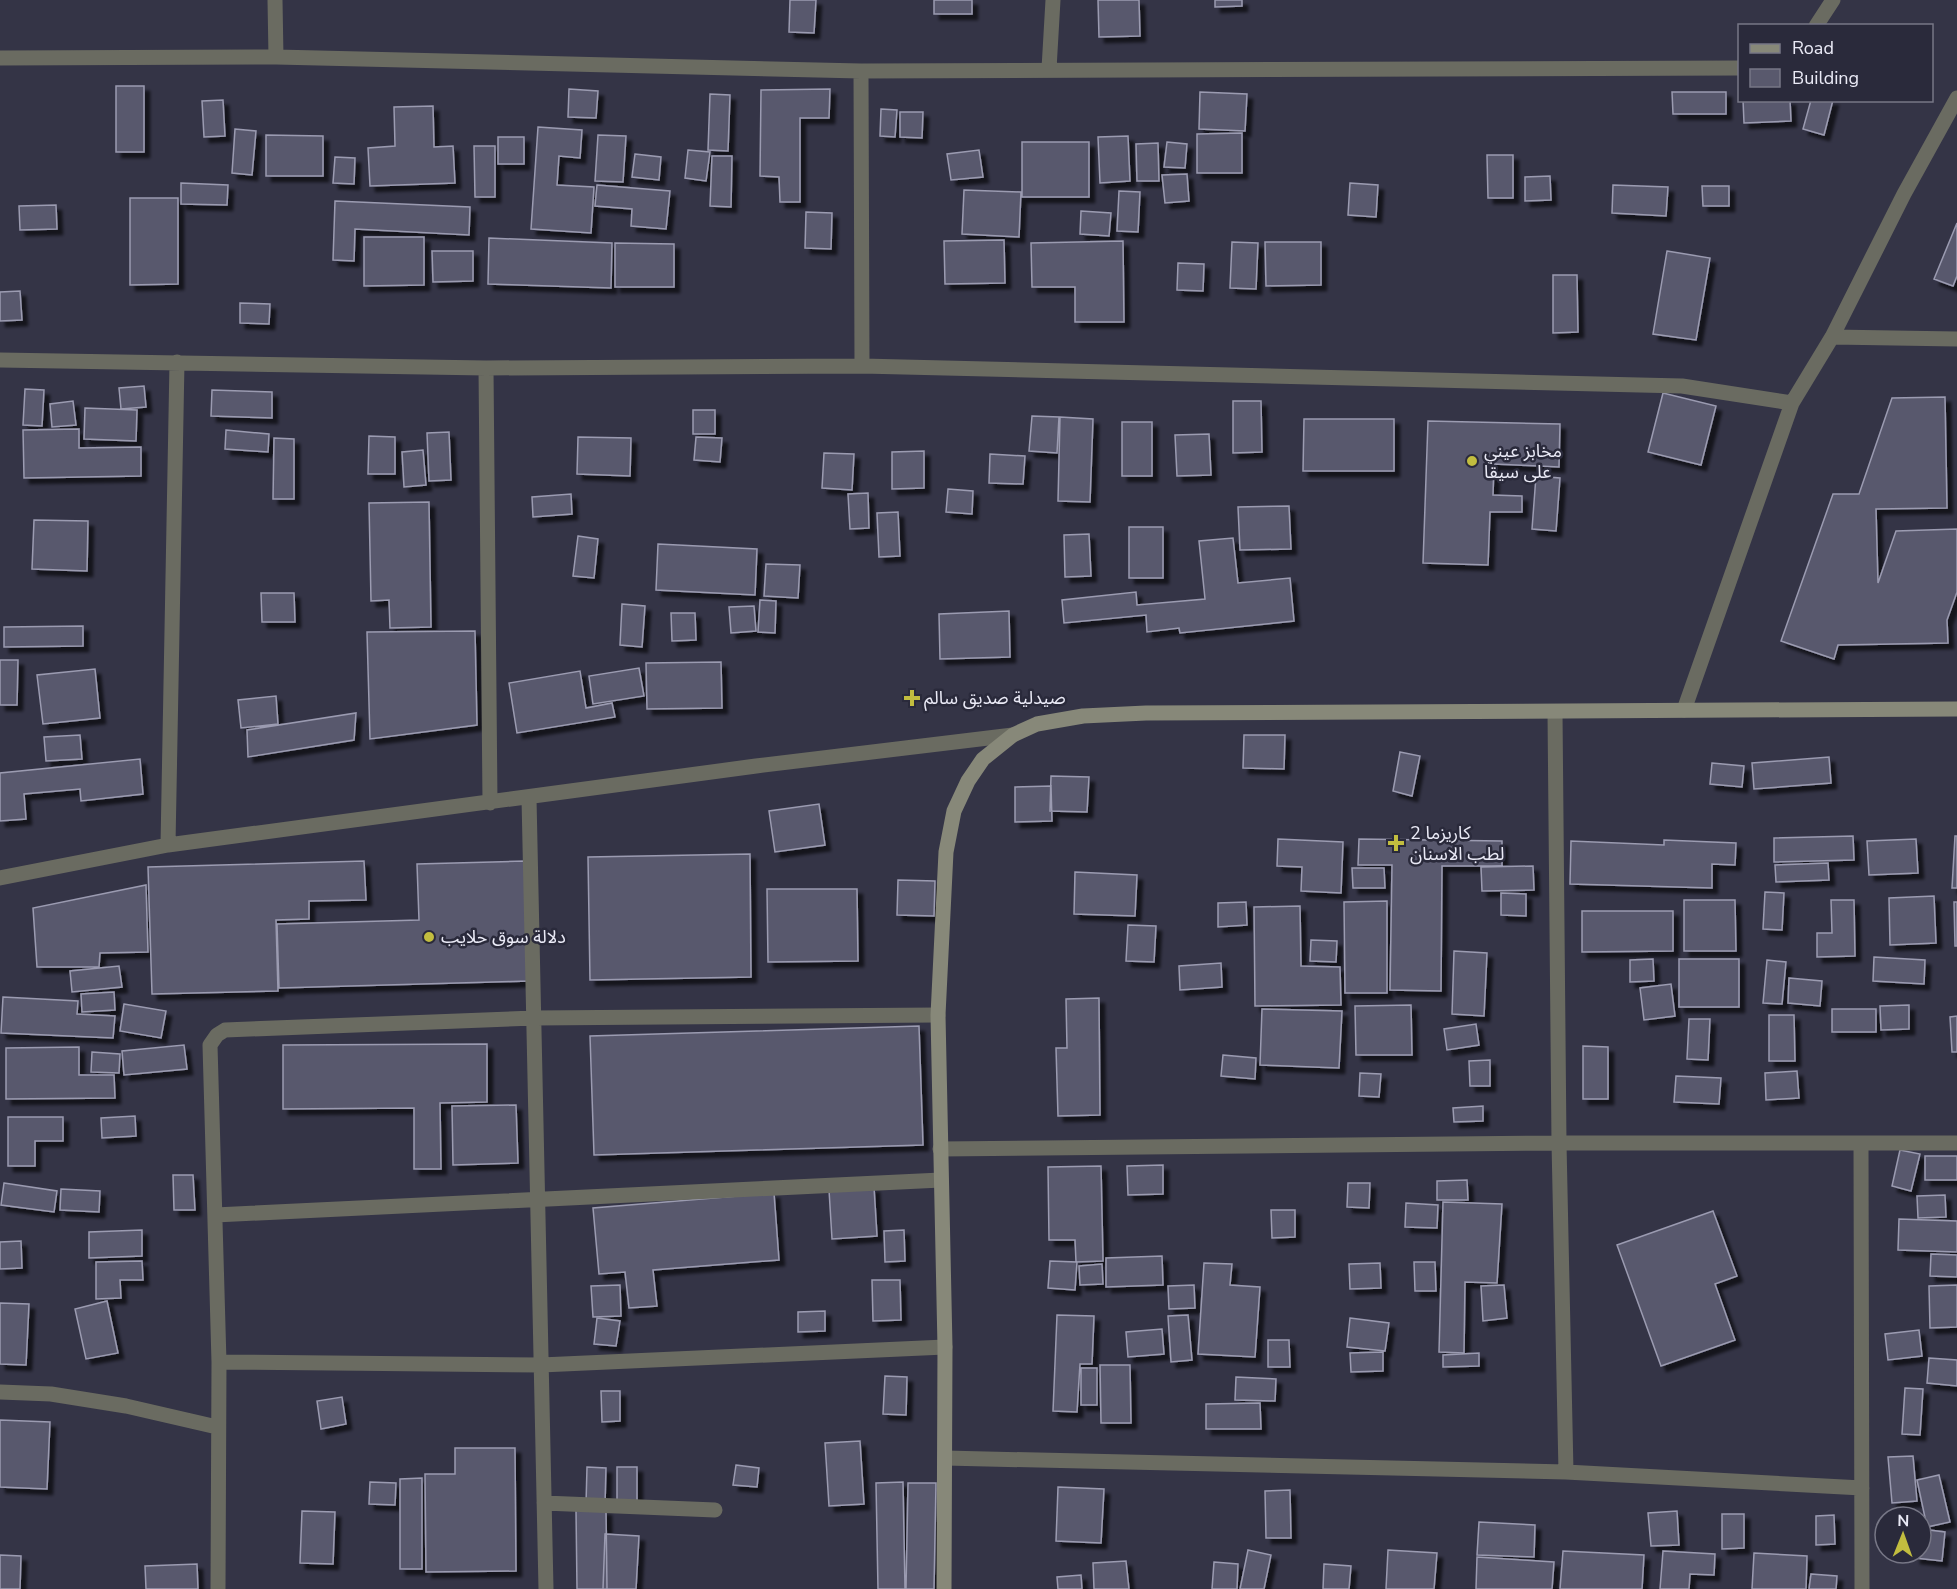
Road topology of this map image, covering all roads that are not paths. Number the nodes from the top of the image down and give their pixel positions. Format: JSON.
{"nodes":[{"id":1,"x":275,"y":0,"type":"edge"},
{"id":2,"x":1053,"y":0,"type":"edge"},
{"id":3,"x":1833,"y":0,"type":"edge"},
{"id":4,"x":1817,"y":24,"type":"edge"},
{"id":5,"x":276,"y":57,"type":"junction"},
{"id":6,"x":0,"y":58,"type":"edge"},
{"id":7,"x":1738,"y":68,"type":"edge"},
{"id":8,"x":1049,"y":69,"type":"junction"},
{"id":9,"x":861,"y":71,"type":"junction"},
{"id":10,"x":1957,"y":98,"type":"edge"},
{"id":11,"x":1832,"y":337,"type":"junction"},
{"id":12,"x":1957,"y":339,"type":"edge"},
{"id":13,"x":0,"y":360,"type":"edge"},
{"id":14,"x":177,"y":362,"type":"junction"},
{"id":15,"x":862,"y":366,"type":"junction"},
{"id":16,"x":486,"y":368,"type":"junction"},
{"id":17,"x":1792,"y":403,"type":"junction"},
{"id":18,"x":1957,"y":709,"type":"edge"},
{"id":19,"x":1684,"y":710,"type":"junction"},
{"id":20,"x":1555,"y":712,"type":"junction"},
{"id":21,"x":1013,"y":735,"type":"junction"},
{"id":22,"x":529,"y":798,"type":"junction"},
{"id":23,"x":490,"y":803,"type":"junction"},
{"id":24,"x":168,"y":845,"type":"junction"},
{"id":25,"x":0,"y":878,"type":"edge"},
{"id":26,"x":938,"y":1015,"type":"junction"},
{"id":27,"x":534,"y":1018,"type":"junction"},
{"id":28,"x":1559,"y":1143,"type":"junction"},
{"id":29,"x":1861,"y":1143,"type":"junction"},
{"id":30,"x":1957,"y":1143,"type":"edge"},
{"id":31,"x":940,"y":1149,"type":"junction"},
{"id":32,"x":941,"y":1180,"type":"junction"},
{"id":33,"x":537,"y":1200,"type":"junction"},
{"id":34,"x":215,"y":1215,"type":"junction"},
{"id":35,"x":945,"y":1347,"type":"junction"},
{"id":36,"x":219,"y":1362,"type":"junction"},
{"id":37,"x":541,"y":1365,"type":"junction"},
{"id":38,"x":0,"y":1392,"type":"edge"},
{"id":39,"x":217,"y":1427,"type":"junction"},
{"id":40,"x":945,"y":1458,"type":"junction"},
{"id":41,"x":1566,"y":1472,"type":"junction"},
{"id":42,"x":1862,"y":1488,"type":"junction"},
{"id":43,"x":544,"y":1503,"type":"junction"},
{"id":44,"x":715,"y":1510,"type":"dead end"},
{"id":45,"x":218,"y":1589,"type":"edge"},
{"id":46,"x":546,"y":1589,"type":"edge"},
{"id":47,"x":944,"y":1589,"type":"edge"},
{"id":48,"x":1862,"y":1589,"type":"edge"}],
"edges":[{"from":1,"to":5,"type":"street"},
{"from":2,"to":8,"type":"street"},
{"from":3,"to":4,"type":"street"},
{"from":5,"to":6,"type":"street"},
{"from":5,"to":9,"type":"street"},
{"from":7,"to":8,"type":"street"},
{"from":8,"to":9,"type":"street"},
{"from":9,"to":15,"type":"street"},
{"from":10,"to":11,"type":"street"},
{"from":11,"to":12,"type":"street"},
{"from":11,"to":17,"type":"street"},
{"from":13,"to":14,"type":"street"},
{"from":14,"to":16,"type":"street"},
{"from":14,"to":24,"type":"street"},
{"from":15,"to":16,"type":"street"},
{"from":15,"to":17,"type":"street"},
{"from":16,"to":23,"type":"street"},
{"from":17,"to":19,"type":"street"},
{"from":18,"to":19,"type":"street"},
{"from":19,"to":20,"type":"street"},
{"from":20,"to":21,"type":"street"},
{"from":20,"to":28,"type":"street"},
{"from":21,"to":22,"type":"street"},
{"from":21,"to":26,"type":"street"},
{"from":22,"to":23,"type":"street"},
{"from":22,"to":27,"type":"street"},
{"from":23,"to":24,"type":"street"},
{"from":24,"to":25,"type":"street"},
{"from":26,"to":27,"type":"street"},
{"from":26,"to":31,"type":"street"},
{"from":27,"to":33,"type":"street"},
{"from":27,"to":34,"type":"street"},
{"from":28,"to":29,"type":"street"},
{"from":28,"to":31,"type":"street"},
{"from":28,"to":41,"type":"street"},
{"from":29,"to":30,"type":"street"},
{"from":29,"to":42,"type":"street"},
{"from":31,"to":32,"type":"street"},
{"from":32,"to":33,"type":"street"},
{"from":32,"to":35,"type":"street"},
{"from":33,"to":34,"type":"street"},
{"from":33,"to":37,"type":"street"},
{"from":34,"to":36,"type":"street"},
{"from":35,"to":37,"type":"street"},
{"from":35,"to":40,"type":"street"},
{"from":36,"to":37,"type":"street"},
{"from":36,"to":39,"type":"street"},
{"from":37,"to":43,"type":"street"},
{"from":38,"to":39,"type":"street"},
{"from":39,"to":45,"type":"street"},
{"from":40,"to":41,"type":"street"},
{"from":40,"to":47,"type":"street"},
{"from":41,"to":42,"type":"street"},
{"from":42,"to":48,"type":"street"},
{"from":43,"to":44,"type":"street"},
{"from":43,"to":46,"type":"street"}]}
